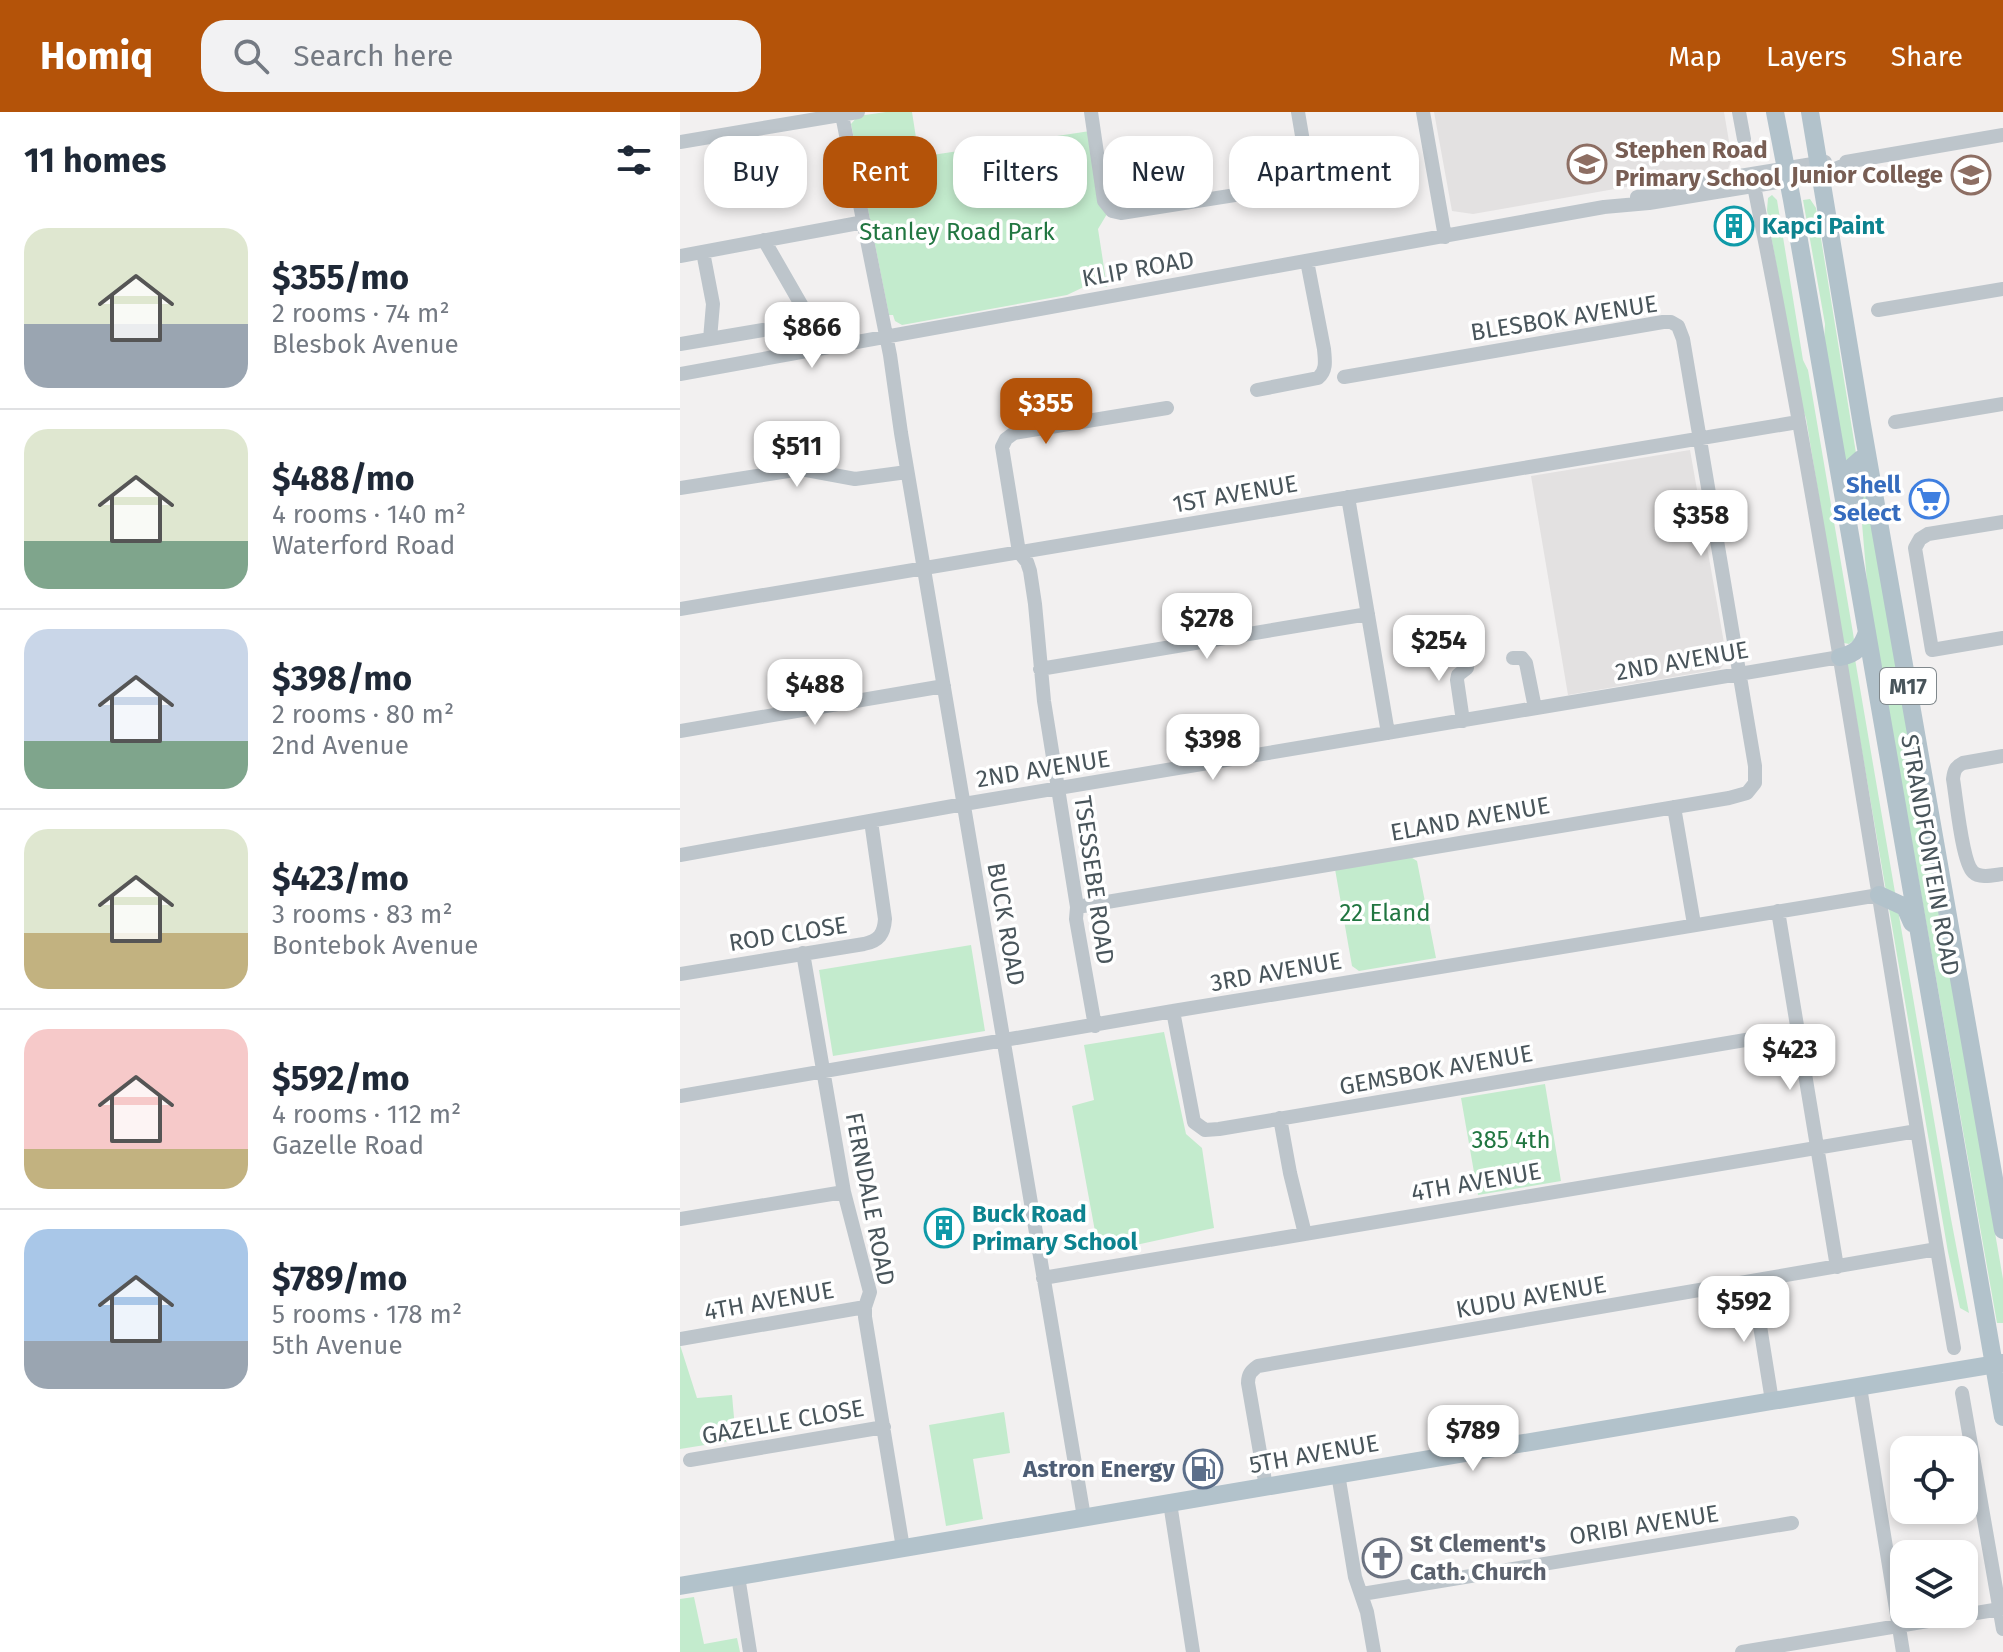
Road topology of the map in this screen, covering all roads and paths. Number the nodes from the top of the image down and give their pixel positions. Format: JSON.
{"nodes":[{"id":1,"x":858,"y":112,"type":"edge"},
{"id":2,"x":1091,"y":112,"type":"edge"},
{"id":3,"x":1298,"y":112,"type":"edge"},
{"id":4,"x":1423,"y":112,"type":"edge"},
{"id":5,"x":1739,"y":112,"type":"edge"},
{"id":6,"x":1775,"y":112,"type":"edge"},
{"id":7,"x":1810,"y":112,"type":"edge"},
{"id":8,"x":842,"y":115,"type":"junction"},
{"id":9,"x":2003,"y":135,"type":"edge"},
{"id":10,"x":1744,"y":139,"type":"dead end"},
{"id":11,"x":680,"y":142,"type":"edge"},
{"id":12,"x":1820,"y":168,"type":"junction"},
{"id":13,"x":1787,"y":174,"type":"junction"},
{"id":14,"x":1754,"y":186,"type":"junction"},
{"id":15,"x":1710,"y":187,"type":"junction"},
{"id":16,"x":864,"y":222,"type":"junction"},
{"id":17,"x":1445,"y":237,"type":"junction"},
{"id":18,"x":764,"y":240,"type":"junction"},
{"id":19,"x":703,"y":252,"type":"junction"},
{"id":20,"x":680,"y":256,"type":"edge"},
{"id":21,"x":1307,"y":261,"type":"junction"},
{"id":22,"x":2003,"y":289,"type":"edge"},
{"id":23,"x":1878,"y":310,"type":"dead end"},
{"id":24,"x":814,"y":327,"type":"dead end"},
{"id":25,"x":763,"y":330,"type":"dead end"},
{"id":26,"x":887,"y":337,"type":"junction"},
{"id":27,"x":710,"y":339,"type":"junction"},
{"id":28,"x":680,"y":344,"type":"edge"},
{"id":29,"x":680,"y":374,"type":"edge"},
{"id":30,"x":1344,"y":377,"type":"dead end"},
{"id":31,"x":1257,"y":390,"type":"dead end"},
{"id":32,"x":2003,"y":404,"type":"edge"},
{"id":33,"x":1167,"y":408,"type":"dead end"},
{"id":34,"x":1798,"y":422,"type":"junction"},
{"id":35,"x":1895,"y":422,"type":"dead end"},
{"id":36,"x":1700,"y":437,"type":"junction"},
{"id":37,"x":1868,"y":459,"type":"junction"},
{"id":38,"x":907,"y":472,"type":"junction"},
{"id":39,"x":680,"y":488,"type":"edge"},
{"id":40,"x":1348,"y":497,"type":"junction"},
{"id":41,"x":2003,"y":522,"type":"edge"},
{"id":42,"x":1019,"y":552,"type":"junction"},
{"id":43,"x":923,"y":569,"type":"junction"},
{"id":44,"x":680,"y":609,"type":"edge"},
{"id":45,"x":1368,"y":614,"type":"junction"},
{"id":46,"x":1866,"y":623,"type":"junction"},
{"id":47,"x":2003,"y":638,"type":"edge"},
{"id":48,"x":1840,"y":657,"type":"junction"},
{"id":49,"x":1513,"y":658,"type":"dead end"},
{"id":50,"x":1467,"y":668,"type":"dead end"},
{"id":51,"x":1040,"y":669,"type":"junction"},
{"id":52,"x":1740,"y":673,"type":"junction"},
{"id":53,"x":944,"y":686,"type":"junction"},
{"id":54,"x":1535,"y":708,"type":"junction"},
{"id":55,"x":1463,"y":721,"type":"junction"},
{"id":56,"x":680,"y":731,"type":"edge"},
{"id":57,"x":1388,"y":733,"type":"junction"},
{"id":58,"x":2003,"y":756,"type":"edge"},
{"id":59,"x":1058,"y":789,"type":"junction"},
{"id":60,"x":964,"y":804,"type":"junction"},
{"id":61,"x":1674,"y":807,"type":"junction"},
{"id":62,"x":871,"y":821,"type":"junction"},
{"id":63,"x":680,"y":855,"type":"edge"},
{"id":64,"x":2003,"y":874,"type":"edge"},
{"id":65,"x":1879,"y":895,"type":"junction"},
{"id":66,"x":1077,"y":907,"type":"junction"},
{"id":67,"x":1778,"y":911,"type":"junction"},
{"id":68,"x":1694,"y":924,"type":"junction"},
{"id":69,"x":1921,"y":944,"type":"junction"},
{"id":70,"x":803,"y":953,"type":"junction"},
{"id":71,"x":680,"y":974,"type":"edge"},
{"id":72,"x":1173,"y":1011,"type":"junction"},
{"id":73,"x":1095,"y":1026,"type":"junction"},
{"id":74,"x":1799,"y":1031,"type":"junction"},
{"id":75,"x":1004,"y":1041,"type":"junction"},
{"id":76,"x":823,"y":1071,"type":"junction"},
{"id":77,"x":680,"y":1096,"type":"edge"},
{"id":78,"x":1280,"y":1118,"type":"junction"},
{"id":79,"x":1917,"y":1131,"type":"junction"},
{"id":80,"x":1818,"y":1147,"type":"junction"},
{"id":81,"x":844,"y":1192,"type":"junction"},
{"id":82,"x":680,"y":1219,"type":"edge"},
{"id":83,"x":2003,"y":1230,"type":"edge"},
{"id":84,"x":1305,"y":1234,"type":"junction"},
{"id":85,"x":1937,"y":1249,"type":"junction"},
{"id":86,"x":1837,"y":1267,"type":"junction"},
{"id":87,"x":1043,"y":1278,"type":"junction"},
{"id":88,"x":1753,"y":1282,"type":"junction"},
{"id":89,"x":865,"y":1307,"type":"junction"},
{"id":90,"x":680,"y":1339,"type":"edge"},
{"id":91,"x":1954,"y":1348,"type":"dead end"},
{"id":92,"x":1999,"y":1364,"type":"edge"},
{"id":93,"x":1860,"y":1387,"type":"junction"},
{"id":94,"x":1962,"y":1393,"type":"dead end"},
{"id":95,"x":1772,"y":1401,"type":"junction"},
{"id":96,"x":2003,"y":1417,"type":"edge"},
{"id":97,"x":884,"y":1427,"type":"junction"},
{"id":98,"x":690,"y":1460,"type":"dead end"},
{"id":99,"x":1338,"y":1474,"type":"junction"},
{"id":100,"x":1266,"y":1487,"type":"junction"},
{"id":101,"x":1170,"y":1503,"type":"junction"},
{"id":102,"x":1084,"y":1517,"type":"junction"},
{"id":103,"x":1792,"y":1523,"type":"dead end"},
{"id":104,"x":903,"y":1548,"type":"junction"},
{"id":105,"x":738,"y":1576,"type":"junction"},
{"id":106,"x":1890,"y":1576,"type":"edge"},
{"id":107,"x":680,"y":1586,"type":"edge"},
{"id":108,"x":1362,"y":1594,"type":"junction"},
{"id":109,"x":2000,"y":1609,"type":"junction"},
{"id":110,"x":1978,"y":1613,"type":"edge"},
{"id":111,"x":1890,"y":1627,"type":"edge"},
{"id":112,"x":1898,"y":1628,"type":"edge"},
{"id":113,"x":2003,"y":1629,"type":"edge"},
{"id":114,"x":750,"y":1652,"type":"edge"},
{"id":115,"x":1193,"y":1652,"type":"edge"},
{"id":116,"x":1374,"y":1652,"type":"edge"},
{"id":117,"x":1742,"y":1652,"type":"edge"},
{"id":118,"x":1903,"y":1652,"type":"edge"}],
"edges":[{"from":1,"to":8,"type":"street"},
{"from":2,"to":3,"type":"street"},
{"from":4,"to":17,"type":"street"},
{"from":5,"to":10,"type":"street"},
{"from":6,"to":13,"type":"main road","name":"STRANDFONTEIN ROAD","number":"M17"},
{"from":7,"to":12,"type":"main road","name":"STRANDFONTEIN ROAD","number":"M17"},
{"from":8,"to":11,"type":"street"},
{"from":8,"to":16,"type":"street","name":"BUCK ROAD"},
{"from":9,"to":12,"type":"street","name":"KLIP ROAD"},
{"from":12,"to":13,"type":"street","name":"KLIP ROAD"},
{"from":12,"to":37,"type":"main road","name":"STRANDFONTEIN ROAD","number":"M17"},
{"from":13,"to":14,"type":"street","name":"KLIP ROAD"},
{"from":13,"to":15,"type":"street","name":"KLIP ROAD"},
{"from":13,"to":46,"type":"main road","name":"STRANDFONTEIN ROAD","number":"M17"},
{"from":14,"to":15,"type":"street","name":"KLIP ROAD"},
{"from":14,"to":34,"type":"street"},
{"from":15,"to":17,"type":"street","name":"KLIP ROAD"},
{"from":16,"to":18,"type":"street"},
{"from":16,"to":26,"type":"street","name":"BUCK ROAD"},
{"from":17,"to":21,"type":"street","name":"KLIP ROAD"},
{"from":18,"to":19,"type":"street"},
{"from":18,"to":24,"type":"street"},
{"from":19,"to":20,"type":"street"},
{"from":19,"to":27,"type":"street"},
{"from":21,"to":26,"type":"street","name":"KLIP ROAD"},
{"from":21,"to":31,"type":"street"},
{"from":22,"to":23,"type":"street"},
{"from":25,"to":27,"type":"street"},
{"from":26,"to":29,"type":"street","name":"KLIP ROAD"},
{"from":26,"to":38,"type":"street","name":"BUCK ROAD"},
{"from":27,"to":28,"type":"street"},
{"from":30,"to":36,"type":"street","name":"BLESBOK AVENUE"},
{"from":32,"to":35,"type":"street"},
{"from":33,"to":42,"type":"street"},
{"from":34,"to":36,"type":"street","name":"1ST AVENUE"},
{"from":34,"to":48,"type":"street"},
{"from":36,"to":40,"type":"street","name":"1ST AVENUE"},
{"from":36,"to":52,"type":"street"},
{"from":37,"to":46,"type":"main road"},
{"from":37,"to":83,"type":"main road","name":"STRANDFONTEIN ROAD","number":"M17"},
{"from":38,"to":39,"type":"street"},
{"from":38,"to":43,"type":"street","name":"BUCK ROAD"},
{"from":40,"to":42,"type":"street","name":"1ST AVENUE"},
{"from":40,"to":45,"type":"street"},
{"from":41,"to":47,"type":"street"},
{"from":42,"to":43,"type":"street","name":"1ST AVENUE"},
{"from":42,"to":51,"type":"street","name":"TSESSEBE ROAD"},
{"from":43,"to":44,"type":"street","name":"1ST AVENUE"},
{"from":43,"to":53,"type":"street","name":"BUCK ROAD"},
{"from":45,"to":51,"type":"street"},
{"from":45,"to":57,"type":"street"},
{"from":46,"to":48,"type":"main road"},
{"from":46,"to":69,"type":"main road","name":"STRANDFONTEIN ROAD","number":"M17"},
{"from":48,"to":52,"type":"street","name":"2ND AVENUE"},
{"from":48,"to":65,"type":"street"},
{"from":49,"to":54,"type":"street"},
{"from":50,"to":55,"type":"street"},
{"from":51,"to":59,"type":"street","name":"TSESSEBE ROAD"},
{"from":52,"to":54,"type":"street","name":"2ND AVENUE"},
{"from":52,"to":61,"type":"street","name":"ELAND AVENUE"},
{"from":53,"to":56,"type":"street"},
{"from":53,"to":60,"type":"street","name":"BUCK ROAD"},
{"from":54,"to":55,"type":"street","name":"2ND AVENUE"},
{"from":55,"to":57,"type":"street","name":"2ND AVENUE"},
{"from":57,"to":59,"type":"street","name":"2ND AVENUE"},
{"from":58,"to":64,"type":"street"},
{"from":59,"to":60,"type":"street","name":"2ND AVENUE"},
{"from":59,"to":66,"type":"street","name":"TSESSEBE ROAD"},
{"from":60,"to":62,"type":"street","name":"2ND AVENUE"},
{"from":60,"to":75,"type":"street","name":"BUCK ROAD"},
{"from":61,"to":66,"type":"street","name":"ELAND AVENUE"},
{"from":61,"to":68,"type":"street"},
{"from":62,"to":63,"type":"street","name":"2ND AVENUE"},
{"from":62,"to":70,"type":"street","name":"ROD CLOSE"},
{"from":65,"to":67,"type":"street","name":"3RD AVENUE"},
{"from":65,"to":69,"type":"main road"},
{"from":65,"to":79,"type":"street"},
{"from":66,"to":73,"type":"street","name":"TSESSEBE ROAD"},
{"from":67,"to":68,"type":"street","name":"3RD AVENUE"},
{"from":67,"to":74,"type":"street"},
{"from":68,"to":72,"type":"street","name":"3RD AVENUE"},
{"from":69,"to":92,"type":"main road","name":"STRANDFONTEIN ROAD","number":"M17"},
{"from":70,"to":71,"type":"street","name":"ROD CLOSE"},
{"from":70,"to":76,"type":"street","name":"FERNDALE ROAD"},
{"from":72,"to":73,"type":"street","name":"3RD AVENUE"},
{"from":72,"to":78,"type":"street","name":"GEMSBOK AVENUE"},
{"from":73,"to":75,"type":"street","name":"3RD AVENUE"},
{"from":74,"to":78,"type":"street","name":"GEMSBOK AVENUE"},
{"from":74,"to":80,"type":"street"},
{"from":75,"to":76,"type":"street","name":"3RD AVENUE"},
{"from":75,"to":87,"type":"street","name":"BUCK ROAD"},
{"from":76,"to":77,"type":"street","name":"3RD AVENUE"},
{"from":76,"to":81,"type":"street","name":"FERNDALE ROAD"},
{"from":78,"to":84,"type":"street"},
{"from":79,"to":80,"type":"street","name":"4TH AVENUE"},
{"from":79,"to":85,"type":"street"},
{"from":80,"to":84,"type":"street","name":"4TH AVENUE"},
{"from":80,"to":86,"type":"street"},
{"from":81,"to":82,"type":"street"},
{"from":81,"to":89,"type":"street","name":"FERNDALE ROAD"},
{"from":84,"to":87,"type":"street","name":"4TH AVENUE"},
{"from":85,"to":86,"type":"street","name":"KUDU AVENUE"},
{"from":85,"to":91,"type":"street"},
{"from":86,"to":88,"type":"street","name":"KUDU AVENUE"},
{"from":87,"to":102,"type":"street","name":"BUCK ROAD"},
{"from":88,"to":95,"type":"street"},
{"from":88,"to":100,"type":"street","name":"KUDU AVENUE"},
{"from":89,"to":90,"type":"street","name":"4TH AVENUE"},
{"from":89,"to":97,"type":"street","name":"FERNDALE ROAD"},
{"from":92,"to":93,"type":"main road","name":"5TH AVENUE"},
{"from":92,"to":96,"type":"main road","name":"STRANDFONTEIN ROAD","number":"M17"},
{"from":93,"to":95,"type":"main road","name":"5TH AVENUE"},
{"from":93,"to":106,"type":"street"},
{"from":94,"to":109,"type":"street"},
{"from":95,"to":99,"type":"main road","name":"5TH AVENUE"},
{"from":97,"to":98,"type":"street","name":"GAZELLE CLOSE"},
{"from":97,"to":104,"type":"street","name":"FERNDALE ROAD"},
{"from":99,"to":100,"type":"main road","name":"5TH AVENUE"},
{"from":99,"to":108,"type":"street"},
{"from":100,"to":101,"type":"main road","name":"5TH AVENUE"},
{"from":101,"to":102,"type":"main road","name":"5TH AVENUE"},
{"from":101,"to":115,"type":"street"},
{"from":102,"to":104,"type":"main road","name":"5TH AVENUE"},
{"from":103,"to":108,"type":"street","name":"ORIBI AVENUE"},
{"from":104,"to":105,"type":"main road","name":"5TH AVENUE"},
{"from":105,"to":107,"type":"main road","name":"5TH AVENUE"},
{"from":105,"to":114,"type":"street"},
{"from":108,"to":116,"type":"street"},
{"from":109,"to":110,"type":"street"},
{"from":109,"to":113,"type":"street"},
{"from":111,"to":117,"type":"street"},
{"from":112,"to":118,"type":"street"}]}
